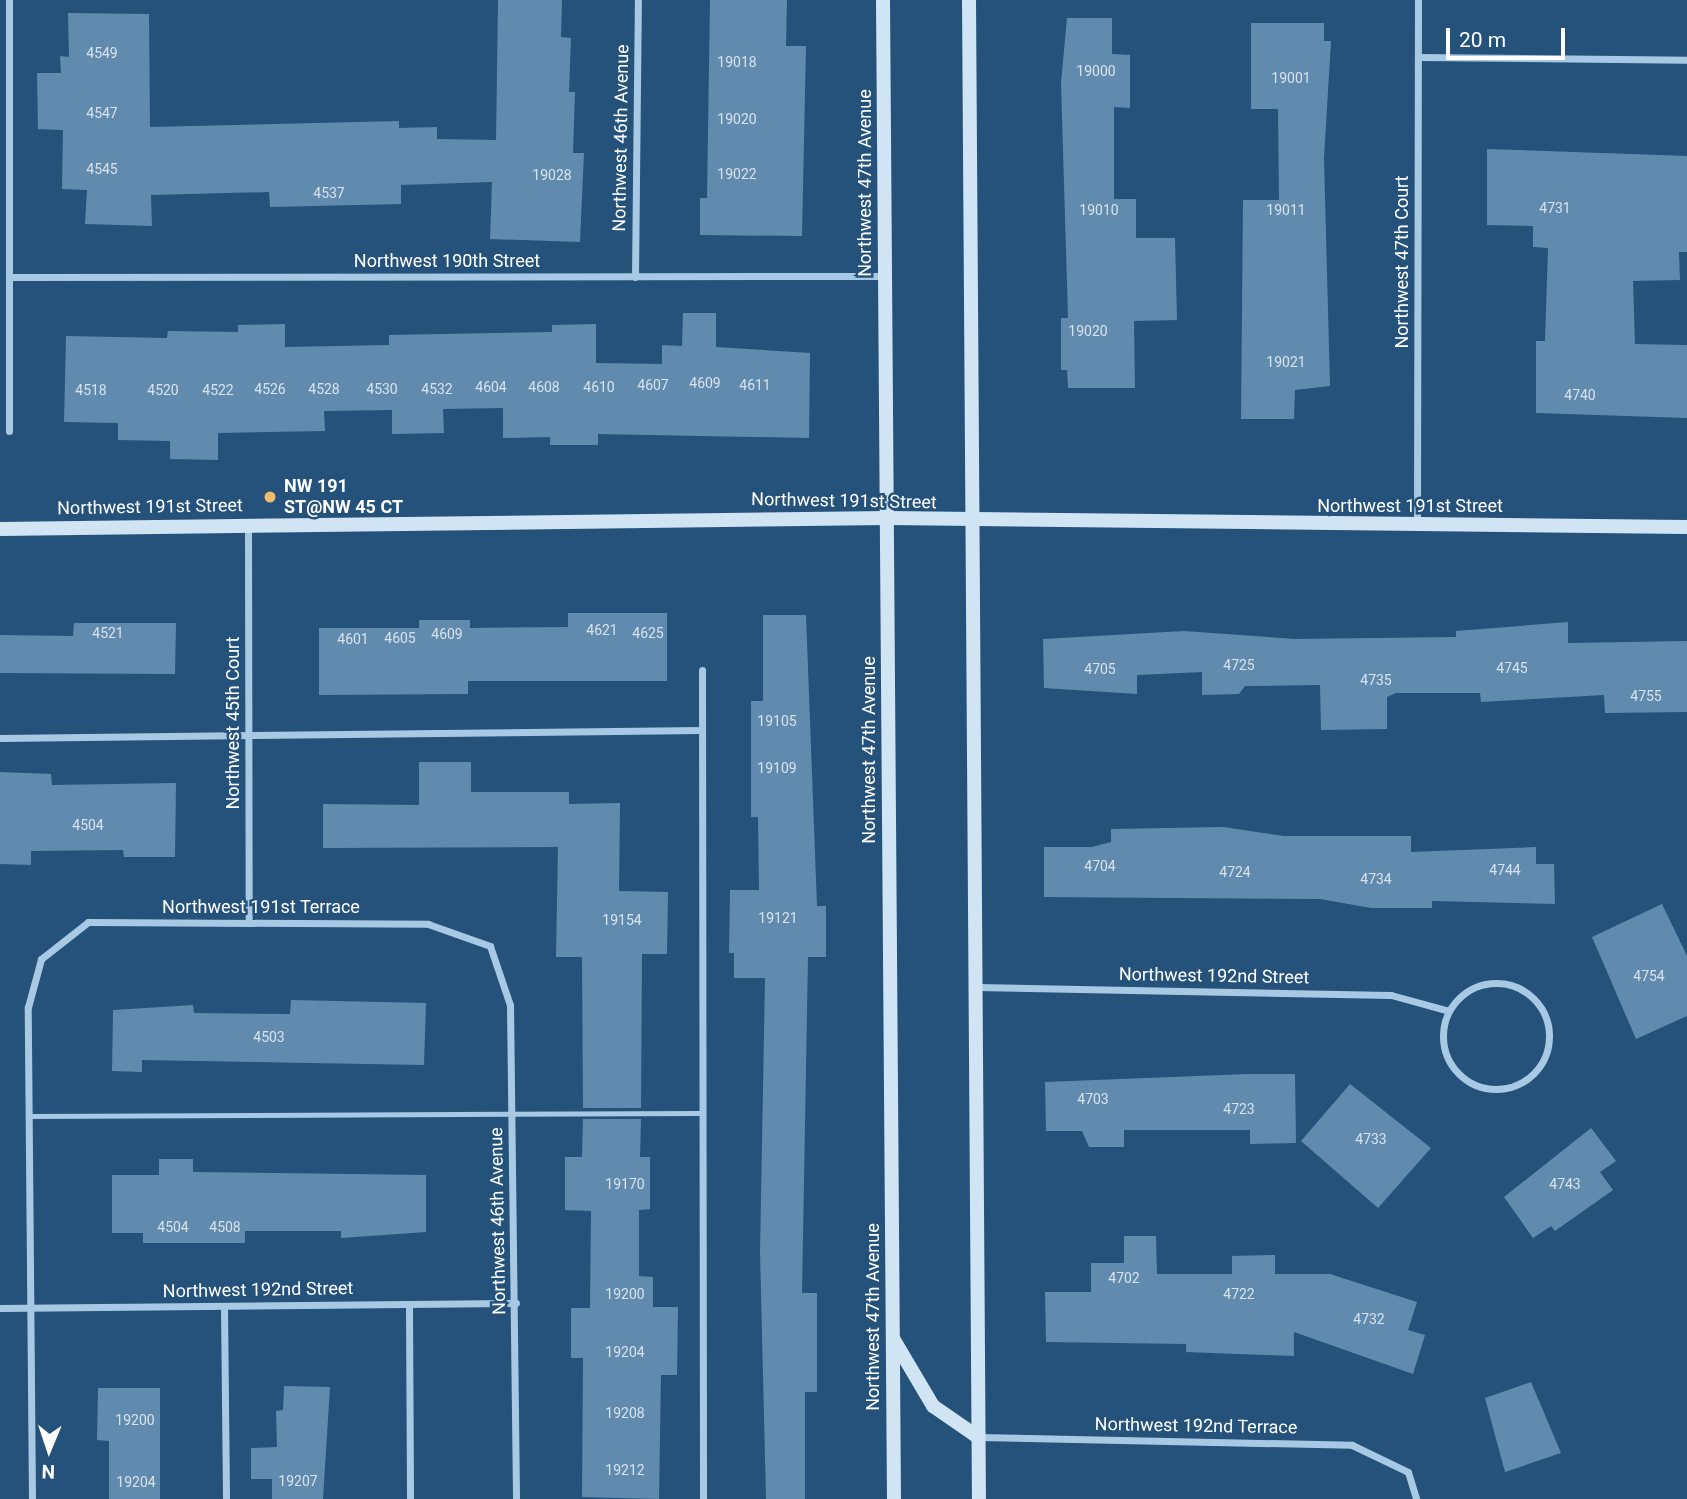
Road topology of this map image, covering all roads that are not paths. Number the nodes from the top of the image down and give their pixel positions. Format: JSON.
{"nodes":[{"id":1,"x":9,"y":0,"type":"edge"},
{"id":2,"x":638,"y":0,"type":"edge"},
{"id":3,"x":883,"y":0,"type":"edge"},
{"id":4,"x":969,"y":0,"type":"edge"},
{"id":5,"x":1418,"y":0,"type":"edge"},
{"id":6,"x":1419,"y":57,"type":"junction"},
{"id":7,"x":1687,"y":60,"type":"edge"},
{"id":8,"x":885,"y":276,"type":"junction"},
{"id":9,"x":9,"y":277,"type":"junction"},
{"id":10,"x":635,"y":277,"type":"junction"},
{"id":11,"x":9,"y":431,"type":"dead end"},
{"id":12,"x":888,"y":518,"type":"junction"},
{"id":13,"x":972,"y":523,"type":"junction"},
{"id":14,"x":248,"y":524,"type":"junction"},
{"id":15,"x":1417,"y":524,"type":"junction"},
{"id":16,"x":1687,"y":527,"type":"edge"},
{"id":17,"x":0,"y":529,"type":"edge"},
{"id":18,"x":702,"y":670,"type":"dead end"},
{"id":19,"x":702,"y":730,"type":"junction"},
{"id":20,"x":248,"y":735,"type":"junction"},
{"id":21,"x":0,"y":737,"type":"edge"},
{"id":22,"x":249,"y":923,"type":"junction"},
{"id":23,"x":490,"y":946,"type":"joint"},
{"id":24,"x":976,"y":987,"type":"junction"},
{"id":25,"x":1449,"y":1011,"type":"junction"},
{"id":26,"x":512,"y":1114,"type":"junction"},
{"id":27,"x":699,"y":1114,"type":"junction"},
{"id":28,"x":28,"y":1116,"type":"junction"},
{"id":29,"x":516,"y":1303,"type":"junction"},
{"id":30,"x":408,"y":1304,"type":"junction"},
{"id":31,"x":224,"y":1306,"type":"junction"},
{"id":32,"x":0,"y":1308,"type":"edge"},
{"id":33,"x":30,"y":1308,"type":"junction"},
{"id":34,"x":892,"y":1336,"type":"junction"},
{"id":35,"x":978,"y":1437,"type":"junction"},
{"id":36,"x":32,"y":1499,"type":"edge"},
{"id":37,"x":226,"y":1499,"type":"edge"},
{"id":38,"x":410,"y":1499,"type":"edge"},
{"id":39,"x":516,"y":1499,"type":"edge"},
{"id":40,"x":703,"y":1499,"type":"edge"},
{"id":41,"x":894,"y":1499,"type":"edge"},
{"id":42,"x":978,"y":1499,"type":"edge"},
{"id":43,"x":1416,"y":1499,"type":"edge"}],
"edges":[{"from":1,"to":9,"type":"street"},
{"from":2,"to":10,"type":"street","name":"Northwest 46th Avenue"},
{"from":3,"to":8,"type":"main road","name":"Northwest 47th Avenue"},
{"from":4,"to":13,"type":"main road"},
{"from":5,"to":6,"type":"street","name":"Northwest 47th Court"},
{"from":6,"to":7,"type":"street"},
{"from":6,"to":15,"type":"street","name":"Northwest 47th Court"},
{"from":8,"to":10,"type":"street","name":"Northwest 190th Street"},
{"from":8,"to":12,"type":"main road","name":"Northwest 47th Avenue"},
{"from":9,"to":10,"type":"street","name":"Northwest 190th Street"},
{"from":9,"to":11,"type":"street"},
{"from":12,"to":13,"type":"main road","name":"Northwest 191st Street"},
{"from":12,"to":14,"type":"main road","name":"Northwest 191st Street"},
{"from":12,"to":34,"type":"main road","name":"Northwest 47th Avenue"},
{"from":13,"to":15,"type":"main road","name":"Northwest 191st Street"},
{"from":13,"to":24,"type":"main road"},
{"from":14,"to":17,"type":"main road","name":"Northwest 191st Street"},
{"from":14,"to":20,"type":"street","name":"Northwest 45th Court"},
{"from":15,"to":16,"type":"main road","name":"Northwest 191st Street"},
{"from":18,"to":19,"type":"street"},
{"from":19,"to":20,"type":"street"},
{"from":19,"to":27,"type":"street"},
{"from":20,"to":21,"type":"street"},
{"from":20,"to":22,"type":"street","name":"Northwest 45th Court"},
{"from":22,"to":23,"type":"street","name":"Northwest 191st Terrace"},
{"from":22,"to":28,"type":"street","name":"Northwest 191st Terrace"},
{"from":23,"to":26,"type":"street","name":"Northwest 46th Avenue"},
{"from":24,"to":25,"type":"street","name":"Northwest 192nd Street"},
{"from":24,"to":35,"type":"main road"},
{"from":25,"to":25,"type":"street"},
{"from":26,"to":27,"type":"lane"},
{"from":26,"to":28,"type":"lane"},
{"from":26,"to":29,"type":"street","name":"Northwest 46th Avenue"},
{"from":27,"to":40,"type":"street"},
{"from":28,"to":33,"type":"street"},
{"from":29,"to":30,"type":"street","name":"Northwest 192nd Street"},
{"from":29,"to":39,"type":"street","name":"Northwest 46th Avenue"},
{"from":30,"to":31,"type":"street","name":"Northwest 192nd Street"},
{"from":30,"to":38,"type":"street"},
{"from":31,"to":33,"type":"street","name":"Northwest 192nd Street"},
{"from":31,"to":37,"type":"street"},
{"from":32,"to":33,"type":"street","name":"Northwest 192nd Street"},
{"from":33,"to":36,"type":"street"},
{"from":34,"to":35,"type":"main road"},
{"from":34,"to":41,"type":"main road","name":"Northwest 47th Avenue"},
{"from":35,"to":42,"type":"main road"},
{"from":35,"to":43,"type":"street","name":"Northwest 192nd Terrace"}]}
